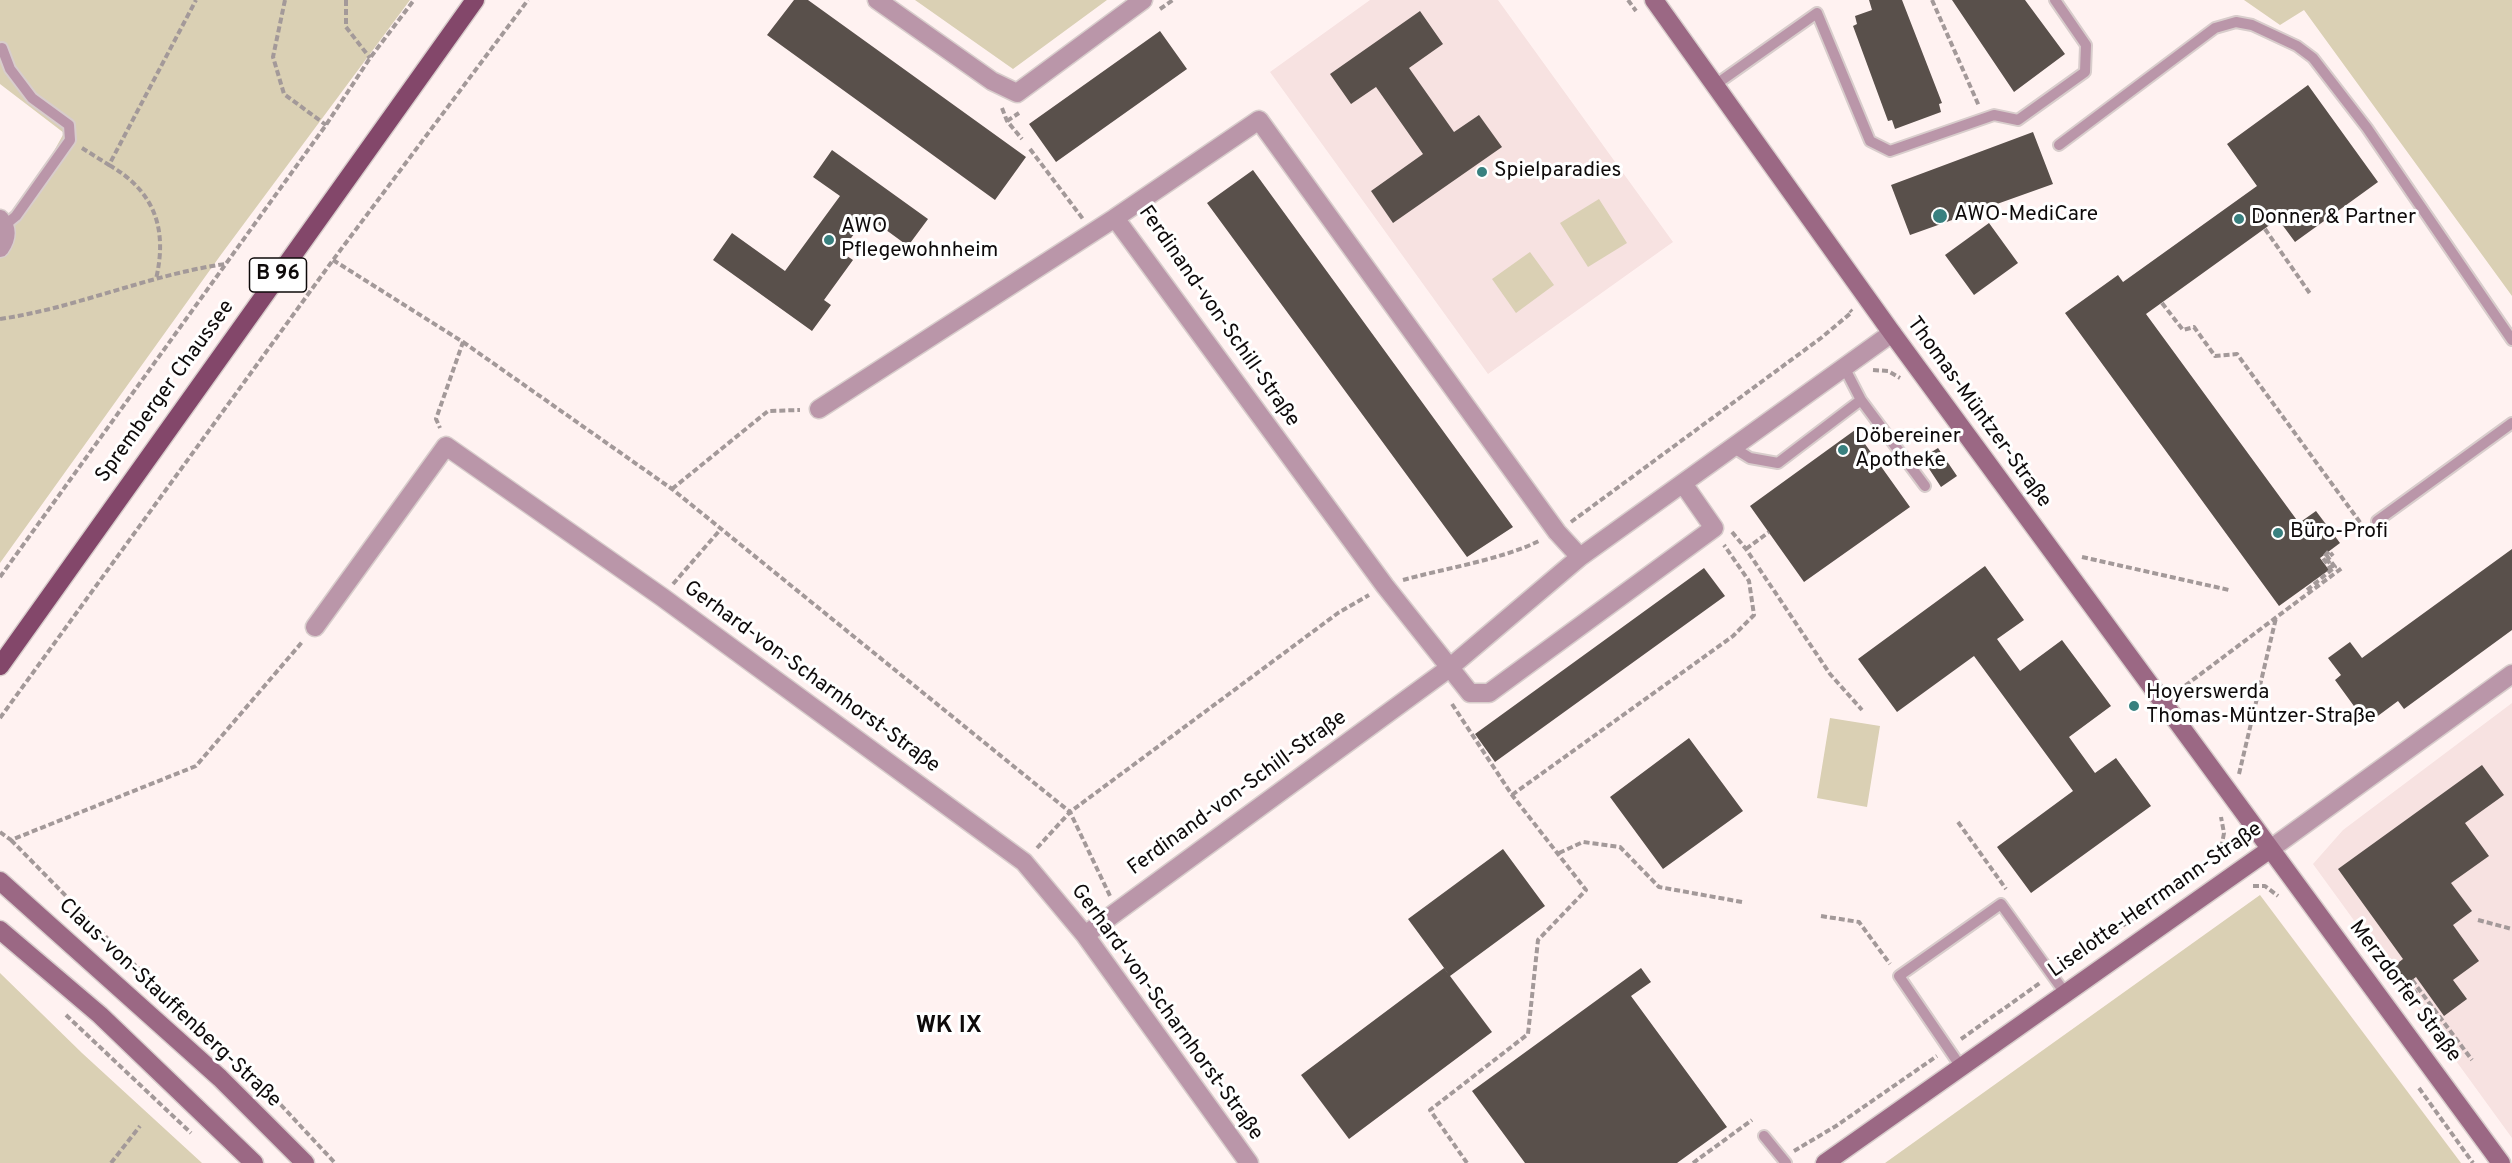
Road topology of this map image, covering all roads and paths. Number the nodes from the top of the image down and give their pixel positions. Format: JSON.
{"nodes":[{"id":1,"x":196,"y":0,"type":"edge"},
{"id":2,"x":285,"y":0,"type":"edge"},
{"id":3,"x":346,"y":0,"type":"edge"},
{"id":4,"x":414,"y":0,"type":"edge"},
{"id":5,"x":475,"y":0,"type":"edge"},
{"id":6,"x":528,"y":0,"type":"edge"},
{"id":7,"x":877,"y":0,"type":"edge"},
{"id":8,"x":1143,"y":0,"type":"edge"},
{"id":9,"x":1628,"y":0,"type":"edge"},
{"id":10,"x":1654,"y":0,"type":"edge"},
{"id":11,"x":1932,"y":0,"type":"edge"},
{"id":12,"x":2055,"y":0,"type":"edge"},
{"id":13,"x":1641,"y":19,"type":"dead end"},
{"id":14,"x":2,"y":48,"type":"dead end"},
{"id":15,"x":370,"y":58,"type":"junction"},
{"id":16,"x":1715,"y":85,"type":"junction"},
{"id":17,"x":1986,"y":107,"type":"dead end"},
{"id":18,"x":1981,"y":109,"type":"junction"},
{"id":19,"x":1970,"y":113,"type":"dead end"},
{"id":20,"x":326,"y":125,"type":"junction"},
{"id":21,"x":70,"y":140,"type":"junction"},
{"id":22,"x":2059,"y":145,"type":"dead end"},
{"id":23,"x":1030,"y":149,"type":"dead end"},
{"id":24,"x":109,"y":165,"type":"junction"},
{"id":25,"x":1115,"y":218,"type":"junction"},
{"id":26,"x":3,"y":222,"type":"edge"},
{"id":27,"x":2265,"y":229,"type":"dead end"},
{"id":28,"x":1093,"y":231,"type":"junction"},
{"id":29,"x":0,"y":248,"type":"edge"},
{"id":30,"x":333,"y":260,"type":"junction"},
{"id":31,"x":225,"y":264,"type":"junction"},
{"id":32,"x":156,"y":279,"type":"junction"},
{"id":33,"x":2311,"y":295,"type":"dead end"},
{"id":34,"x":1845,"y":303,"type":"dead end"},
{"id":35,"x":2162,"y":303,"type":"dead end"},
{"id":36,"x":0,"y":319,"type":"edge"},
{"id":37,"x":1892,"y":333,"type":"junction"},
{"id":38,"x":2512,"y":340,"type":"edge"},
{"id":39,"x":463,"y":342,"type":"junction"},
{"id":40,"x":1844,"y":367,"type":"junction"},
{"id":41,"x":1866,"y":369,"type":"dead end"},
{"id":42,"x":1904,"y":381,"type":"dead end"},
{"id":43,"x":1861,"y":400,"type":"junction"},
{"id":44,"x":819,"y":409,"type":"joint"},
{"id":45,"x":2512,"y":423,"type":"edge"},
{"id":46,"x":446,"y":446,"type":"junction"},
{"id":47,"x":1734,"y":448,"type":"junction"},
{"id":48,"x":1684,"y":484,"type":"junction"},
{"id":49,"x":1925,"y":486,"type":"dead end"},
{"id":50,"x":672,"y":489,"type":"junction"},
{"id":51,"x":2377,"y":521,"type":"dead end"},
{"id":52,"x":2363,"y":526,"type":"dead end"},
{"id":53,"x":1714,"y":528,"type":"junction"},
{"id":54,"x":720,"y":530,"type":"junction"},
{"id":55,"x":1557,"y":532,"type":"junction"},
{"id":56,"x":1769,"y":532,"type":"dead end"},
{"id":57,"x":1746,"y":549,"type":"junction"},
{"id":58,"x":2078,"y":556,"type":"dead end"},
{"id":59,"x":2333,"y":556,"type":"dead end"},
{"id":60,"x":1580,"y":557,"type":"junction"},
{"id":61,"x":2342,"y":567,"type":"dead end"},
{"id":62,"x":0,"y":577,"type":"edge"},
{"id":63,"x":1385,"y":586,"type":"junction"},
{"id":64,"x":2229,"y":590,"type":"dead end"},
{"id":65,"x":2307,"y":590,"type":"dead end"},
{"id":66,"x":662,"y":597,"type":"junction"},
{"id":67,"x":2276,"y":618,"type":"junction"},
{"id":68,"x":315,"y":627,"type":"joint"},
{"id":69,"x":0,"y":666,"type":"edge"},
{"id":70,"x":1441,"y":674,"type":"junction"},
{"id":71,"x":2512,"y":674,"type":"edge"},
{"id":72,"x":2178,"y":692,"type":"dead end"},
{"id":73,"x":1862,"y":710,"type":"dead end"},
{"id":74,"x":0,"y":718,"type":"edge"},
{"id":75,"x":2239,"y":775,"type":"dead end"},
{"id":76,"x":1512,"y":795,"type":"junction"},
{"id":77,"x":2216,"y":809,"type":"dead end"},
{"id":78,"x":1070,"y":812,"type":"junction"},
{"id":79,"x":0,"y":832,"type":"edge"},
{"id":80,"x":11,"y":840,"type":"junction"},
{"id":81,"x":2269,"y":850,"type":"junction"},
{"id":82,"x":1559,"y":854,"type":"junction"},
{"id":83,"x":1024,"y":862,"type":"junction"},
{"id":84,"x":0,"y":881,"type":"edge"},
{"id":85,"x":2251,"y":886,"type":"dead end"},
{"id":86,"x":1742,"y":902,"type":"dead end"},
{"id":87,"x":2284,"y":903,"type":"dead end"},
{"id":88,"x":1117,"y":910,"type":"junction"},
{"id":89,"x":1821,"y":916,"type":"dead end"},
{"id":90,"x":2478,"y":920,"type":"dead end"},
{"id":91,"x":2512,"y":929,"type":"edge"},
{"id":92,"x":0,"y":930,"type":"edge"},
{"id":93,"x":1085,"y":935,"type":"junction"},
{"id":94,"x":2052,"y":975,"type":"junction"},
{"id":95,"x":1899,"y":976,"type":"junction"},
{"id":96,"x":2412,"y":980,"type":"dead end"},
{"id":97,"x":2418,"y":989,"type":"junction"},
{"id":98,"x":2065,"y":993,"type":"junction"},
{"id":99,"x":60,"y":1009,"type":"dead end"},
{"id":100,"x":2408,"y":1011,"type":"dead end"},
{"id":101,"x":1948,"y":1048,"type":"junction"},
{"id":102,"x":2472,"y":1060,"type":"dead end"},
{"id":103,"x":1961,"y":1067,"type":"junction"},
{"id":104,"x":2417,"y":1086,"type":"dead end"},
{"id":105,"x":1752,"y":1120,"type":"dead end"},
{"id":106,"x":140,"y":1126,"type":"dead end"},
{"id":107,"x":1764,"y":1136,"type":"dead end"},
{"id":108,"x":197,"y":1139,"type":"dead end"},
{"id":109,"x":1784,"y":1161,"type":"edge"},
{"id":110,"x":111,"y":1163,"type":"edge"},
{"id":111,"x":254,"y":1163,"type":"edge"},
{"id":112,"x":305,"y":1163,"type":"edge"},
{"id":113,"x":335,"y":1163,"type":"edge"},
{"id":114,"x":1249,"y":1163,"type":"edge"},
{"id":115,"x":1467,"y":1163,"type":"edge"},
{"id":116,"x":1694,"y":1163,"type":"edge"},
{"id":117,"x":1825,"y":1163,"type":"edge"},
{"id":118,"x":2473,"y":1163,"type":"edge"},
{"id":119,"x":2501,"y":1163,"type":"edge"}],
"edges":[{"from":1,"to":24,"type":"path"},
{"from":2,"to":20,"type":"path"},
{"from":3,"to":15,"type":"path"},
{"from":4,"to":15,"type":"path"},
{"from":5,"to":69,"type":"main road","name":"Spremberger Chaussee","number":"B 96"},
{"from":6,"to":30,"type":"path"},
{"from":7,"to":8,"type":"street"},
{"from":9,"to":13,"type":"path"},
{"from":10,"to":16,"type":"street","name":"Thomas-Müntzer-Straße"},
{"from":11,"to":18,"type":"path"},
{"from":12,"to":16,"type":"lane"},
{"from":14,"to":21,"type":"lane"},
{"from":15,"to":20,"type":"path"},
{"from":16,"to":37,"type":"street","name":"Thomas-Müntzer-Straße"},
{"from":17,"to":18,"type":"path"},
{"from":18,"to":19,"type":"path"},
{"from":20,"to":31,"type":"path"},
{"from":21,"to":24,"type":"path"},
{"from":21,"to":26,"type":"lane"},
{"from":22,"to":38,"type":"lane"},
{"from":23,"to":28,"type":"path"},
{"from":24,"to":32,"type":"path"},
{"from":25,"to":28,"type":"street"},
{"from":25,"to":55,"type":"street","name":"Ferdinand-von-Schill-Straße"},
{"from":25,"to":63,"type":"street","name":"Ferdinand-von-Schill-Straße"},
{"from":26,"to":29,"type":"street"},
{"from":27,"to":33,"type":"path"},
{"from":28,"to":44,"type":"street"},
{"from":30,"to":39,"type":"path"},
{"from":30,"to":74,"type":"path"},
{"from":31,"to":32,"type":"path"},
{"from":31,"to":62,"type":"path"},
{"from":32,"to":36,"type":"path"},
{"from":34,"to":55,"type":"path"},
{"from":35,"to":52,"type":"path"},
{"from":37,"to":40,"type":"street","name":"Ferdinand-von-Schill-Straße"},
{"from":37,"to":81,"type":"street","name":"Thomas-Müntzer-Straße"},
{"from":39,"to":46,"type":"path"},
{"from":39,"to":50,"type":"path"},
{"from":40,"to":43,"type":"lane"},
{"from":40,"to":47,"type":"street","name":"Ferdinand-von-Schill-Straße"},
{"from":41,"to":42,"type":"path"},
{"from":43,"to":47,"type":"lane"},
{"from":43,"to":49,"type":"lane"},
{"from":44,"to":50,"type":"path"},
{"from":45,"to":51,"type":"lane"},
{"from":46,"to":66,"type":"street","name":"Gerhard-von-Scharnhorst-Straße"},
{"from":46,"to":68,"type":"street"},
{"from":47,"to":48,"type":"street","name":"Ferdinand-von-Schill-Straße"},
{"from":48,"to":53,"type":"street"},
{"from":48,"to":60,"type":"street","name":"Ferdinand-von-Schill-Straße"},
{"from":50,"to":54,"type":"path"},
{"from":53,"to":57,"type":"path"},
{"from":53,"to":70,"type":"street","name":"Ferdinand-von-Schill-Straße"},
{"from":53,"to":76,"type":"path"},
{"from":54,"to":66,"type":"path"},
{"from":54,"to":78,"type":"path"},
{"from":55,"to":60,"type":"street","name":"Ferdinand-von-Schill-Straße"},
{"from":55,"to":63,"type":"path"},
{"from":56,"to":57,"type":"path"},
{"from":57,"to":73,"type":"path"},
{"from":58,"to":64,"type":"path"},
{"from":59,"to":65,"type":"path"},
{"from":60,"to":70,"type":"street","name":"Ferdinand-von-Schill-Straße"},
{"from":61,"to":67,"type":"path"},
{"from":63,"to":70,"type":"street","name":"Ferdinand-von-Schill-Straße"},
{"from":63,"to":78,"type":"path"},
{"from":66,"to":83,"type":"street","name":"Gerhard-von-Scharnhorst-Straße"},
{"from":67,"to":72,"type":"path"},
{"from":67,"to":75,"type":"path"},
{"from":68,"to":80,"type":"path"},
{"from":70,"to":76,"type":"path"},
{"from":70,"to":88,"type":"street","name":"Ferdinand-von-Schill-Straße"},
{"from":71,"to":81,"type":"street","name":"Liselotte-Herrmann-Straße"},
{"from":76,"to":82,"type":"path"},
{"from":77,"to":94,"type":"path"},
{"from":78,"to":83,"type":"path"},
{"from":78,"to":88,"type":"path"},
{"from":79,"to":80,"type":"path"},
{"from":80,"to":113,"type":"path"},
{"from":81,"to":98,"type":"street","name":"Liselotte-Herrmann-Straße"},
{"from":81,"to":119,"type":"street","name":"Merzdorfer Straße"},
{"from":82,"to":86,"type":"path"},
{"from":82,"to":115,"type":"path"},
{"from":83,"to":93,"type":"street","name":"Gerhard-von-Scharnhorst-Straße"},
{"from":84,"to":112,"type":"street","name":"Claus-von-Stauffenberg-Straße"},
{"from":85,"to":87,"type":"path"},
{"from":88,"to":93,"type":"street","name":"Ferdinand-von-Schill-Straße"},
{"from":89,"to":95,"type":"path"},
{"from":90,"to":91,"type":"path"},
{"from":92,"to":111,"type":"street"},
{"from":93,"to":114,"type":"street","name":"Gerhard-von-Scharnhorst-Straße"},
{"from":94,"to":95,"type":"lane"},
{"from":94,"to":98,"type":"lane"},
{"from":94,"to":101,"type":"path"},
{"from":95,"to":101,"type":"lane"},
{"from":96,"to":97,"type":"path"},
{"from":97,"to":100,"type":"path"},
{"from":97,"to":102,"type":"path"},
{"from":98,"to":103,"type":"street","name":"Liselotte-Herrmann-Straße"},
{"from":99,"to":108,"type":"path"},
{"from":101,"to":103,"type":"lane"},
{"from":101,"to":109,"type":"path"},
{"from":103,"to":117,"type":"street","name":"Liselotte-Herrmann-Straße"},
{"from":104,"to":118,"type":"path"},
{"from":105,"to":116,"type":"path"},
{"from":106,"to":110,"type":"path"},
{"from":107,"to":109,"type":"lane"}]}
